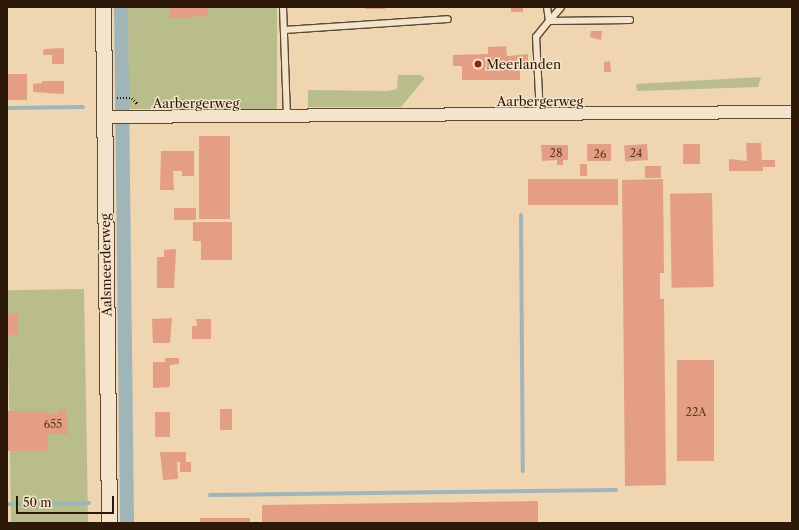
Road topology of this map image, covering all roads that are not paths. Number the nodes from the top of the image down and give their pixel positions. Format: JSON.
{"nodes":[{"id":1,"x":103,"y":7,"type":"edge"},
{"id":2,"x":283,"y":7,"type":"edge"},
{"id":3,"x":547,"y":7,"type":"edge"},
{"id":4,"x":561,"y":7,"type":"edge"},
{"id":5,"x":448,"y":19,"type":"dead end"},
{"id":6,"x":630,"y":20,"type":"dead end"},
{"id":7,"x":549,"y":21,"type":"junction"},
{"id":8,"x":284,"y":30,"type":"junction"},
{"id":9,"x":792,"y":112,"type":"edge"},
{"id":10,"x":540,"y":115,"type":"junction"},
{"id":11,"x":287,"y":116,"type":"junction"},
{"id":12,"x":111,"y":117,"type":"junction"},
{"id":13,"x":109,"y":523,"type":"edge"}],
"edges":[{"from":1,"to":12,"type":"street","name":"Aalsmeerderweg"},
{"from":2,"to":8,"type":"lane"},
{"from":3,"to":7,"type":"lane"},
{"from":4,"to":7,"type":"lane"},
{"from":5,"to":8,"type":"lane"},
{"from":6,"to":7,"type":"lane"},
{"from":7,"to":10,"type":"lane"},
{"from":8,"to":11,"type":"lane"},
{"from":9,"to":10,"type":"street","name":"Aarbergerweg"},
{"from":10,"to":11,"type":"street","name":"Aarbergerweg"},
{"from":11,"to":12,"type":"street","name":"Aarbergerweg"},
{"from":12,"to":13,"type":"street","name":"Aalsmeerderweg"}]}
